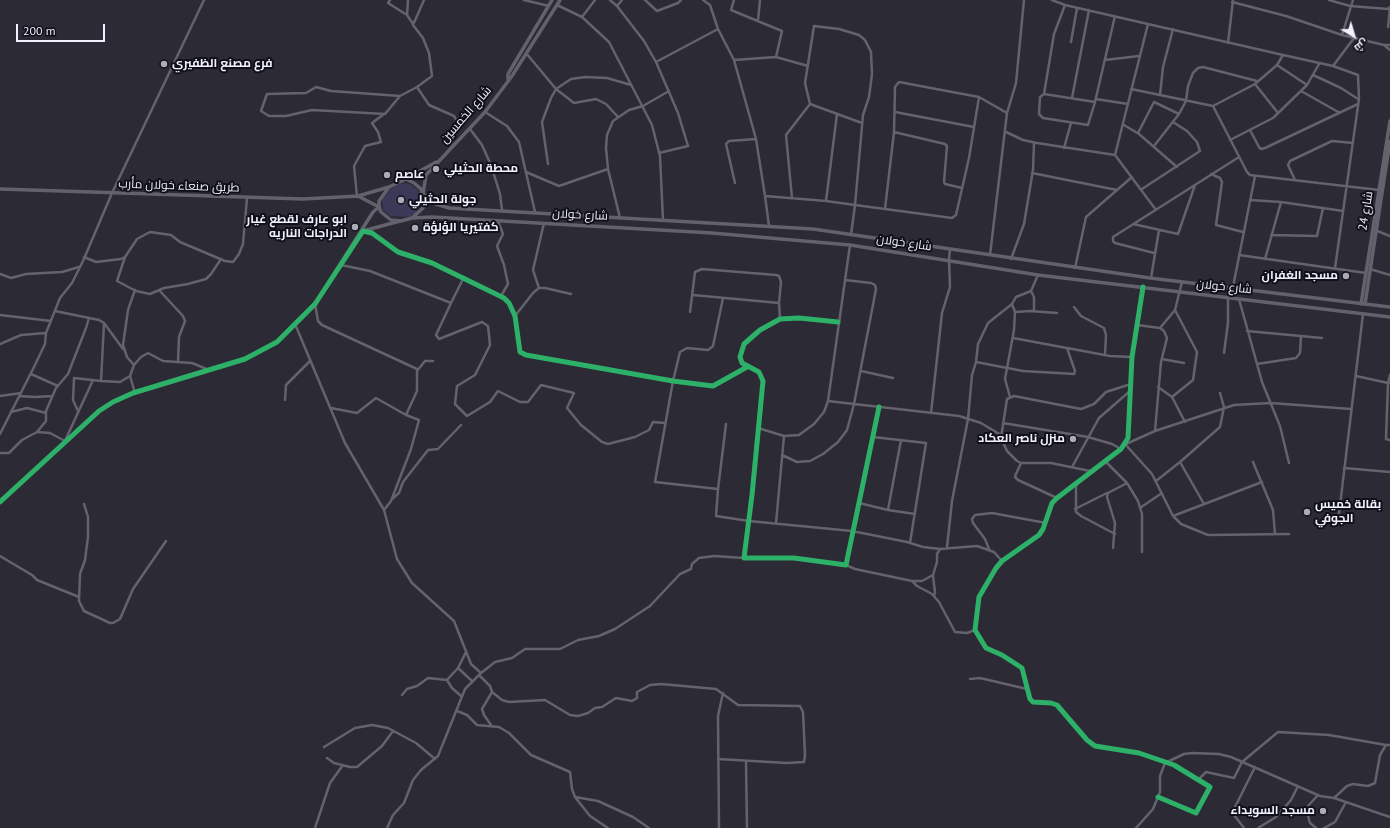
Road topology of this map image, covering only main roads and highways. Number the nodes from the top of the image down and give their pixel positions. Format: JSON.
{"nodes":[{"id":1,"x":552,"y":0,"type":"edge"},
{"id":2,"x":560,"y":0,"type":"edge"},
{"id":3,"x":508,"y":79,"type":"junction"},
{"id":4,"x":437,"y":162,"type":"junction"},
{"id":5,"x":406,"y":179,"type":"junction"},
{"id":6,"x":389,"y":187,"type":"junction"},
{"id":7,"x":0,"y":189,"type":"edge"},
{"id":8,"x":423,"y":194,"type":"junction"},
{"id":9,"x":357,"y":196,"type":"junction"},
{"id":10,"x":379,"y":207,"type":"junction"},
{"id":11,"x":412,"y":218,"type":"junction"},
{"id":12,"x":715,"y":224,"type":"junction"},
{"id":13,"x":712,"y":233,"type":"junction"},
{"id":14,"x":1390,"y":307,"type":"edge"},
{"id":15,"x":1390,"y":317,"type":"edge"}],
"edges":[{"from":1,"to":3,"type":"main road","name":"شارع الخمسين"},
{"from":2,"to":3,"type":"main road","name":"شارع الخمسين"},
{"from":3,"to":4,"type":"main road","name":"شارع الخمسين"},
{"from":4,"to":5,"type":"main road","name":"شارع الخمسين"},
{"from":4,"to":8,"type":"main road","name":"شارع الخمسين"},
{"from":5,"to":6,"type":"main road"},
{"from":5,"to":8,"type":"main road"},
{"from":6,"to":9,"type":"main road","name":"طريق صنعاء خولان مأرب"},
{"from":6,"to":10,"type":"main road"},
{"from":7,"to":9,"type":"main road","name":"طريق صنعاء خولان مأرب"},
{"from":8,"to":11,"type":"main road"},
{"from":8,"to":12,"type":"main road","name":"شارع خولان"},
{"from":9,"to":10,"type":"main road"},
{"from":10,"to":11,"type":"main road"},
{"from":11,"to":13,"type":"main road","name":"شارع خولان"},
{"from":12,"to":13,"type":"main road"},
{"from":12,"to":14,"type":"main road","name":"شارع خولان"},
{"from":13,"to":15,"type":"main road","name":"شارع خولان"}]}
